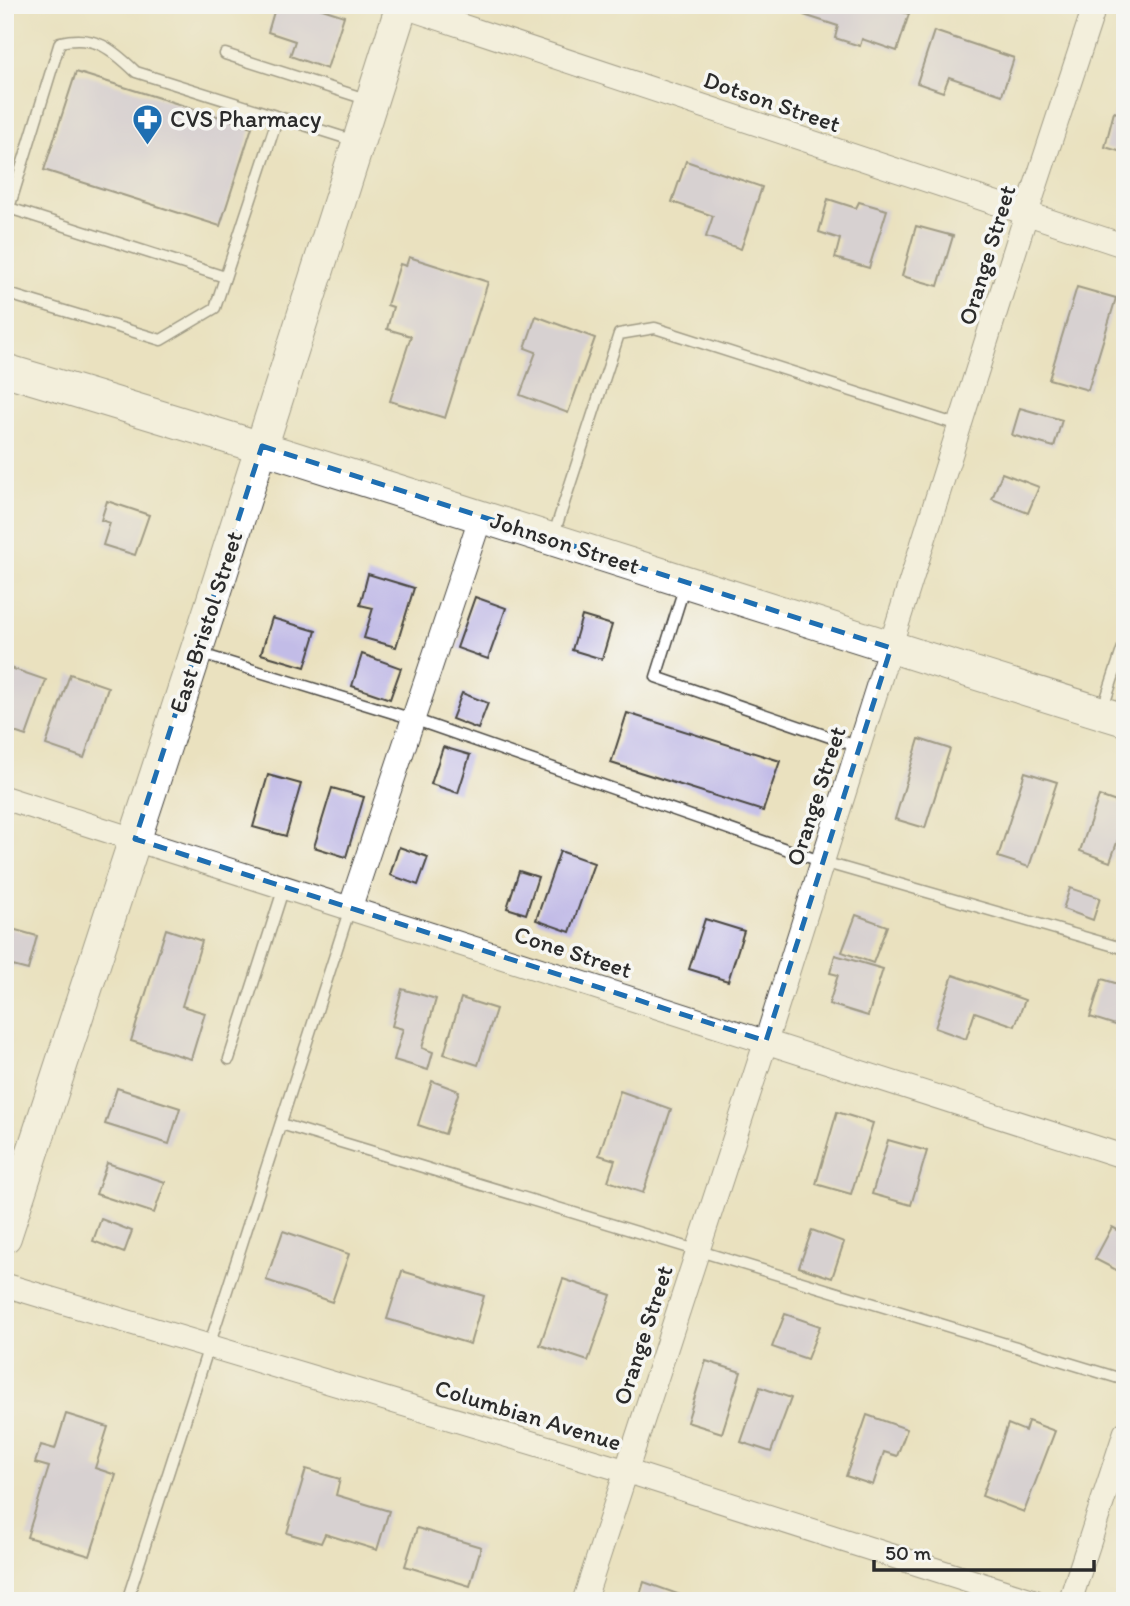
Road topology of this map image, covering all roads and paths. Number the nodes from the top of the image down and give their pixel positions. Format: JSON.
{"nodes":[{"id":1,"x":402,"y":5,"type":"edge"},
{"id":2,"x":1095,"y":5,"type":"edge"},
{"id":3,"x":225,"y":54,"type":"dead end"},
{"id":4,"x":372,"y":101,"type":"junction"},
{"id":5,"x":278,"y":117,"type":"junction"},
{"id":6,"x":359,"y":142,"type":"junction"},
{"id":7,"x":7,"y":213,"type":"edge"},
{"id":8,"x":1026,"y":215,"type":"junction"},
{"id":9,"x":1125,"y":246,"type":"edge"},
{"id":10,"x":225,"y":277,"type":"junction"},
{"id":11,"x":5,"y":293,"type":"edge"},
{"id":12,"x":5,"y":370,"type":"edge"},
{"id":13,"x":961,"y":426,"type":"junction"},
{"id":14,"x":262,"y":446,"type":"junction"},
{"id":15,"x":481,"y":516,"type":"junction"},
{"id":16,"x":552,"y":539,"type":"junction"},
{"id":17,"x":686,"y":582,"type":"junction"},
{"id":18,"x":1125,"y":641,"type":"edge"},
{"id":19,"x":891,"y":648,"type":"junction"},
{"id":20,"x":196,"y":652,"type":"junction"},
{"id":21,"x":1113,"y":717,"type":"edge"},
{"id":22,"x":413,"y":719,"type":"junction"},
{"id":23,"x":859,"y":747,"type":"junction"},
{"id":24,"x":5,"y":798,"type":"edge"},
{"id":25,"x":135,"y":839,"type":"junction"},
{"id":26,"x":823,"y":862,"type":"junction"},
{"id":27,"x":284,"y":887,"type":"junction"},
{"id":28,"x":350,"y":908,"type":"junction"},
{"id":29,"x":1125,"y":949,"type":"edge"},
{"id":30,"x":766,"y":1041,"type":"junction"},
{"id":31,"x":229,"y":1059,"type":"dead end"},
{"id":32,"x":281,"y":1124,"type":"junction"},
{"id":33,"x":1125,"y":1157,"type":"edge"},
{"id":34,"x":5,"y":1237,"type":"edge"},
{"id":35,"x":698,"y":1250,"type":"junction"},
{"id":36,"x":5,"y":1285,"type":"edge"},
{"id":37,"x":210,"y":1346,"type":"junction"},
{"id":38,"x":1125,"y":1380,"type":"edge"},
{"id":39,"x":1125,"y":1433,"type":"edge"},
{"id":40,"x":626,"y":1471,"type":"junction"},
{"id":41,"x":127,"y":1601,"type":"edge"},
{"id":42,"x":584,"y":1601,"type":"edge"},
{"id":43,"x":1034,"y":1601,"type":"edge"},
{"id":44,"x":1070,"y":1601,"type":"edge"}],
"edges":[{"from":1,"to":4,"type":"main road","name":"East Bristol Street"},
{"from":1,"to":8,"type":"street","name":"Dotson Street"},
{"from":2,"to":8,"type":"street","name":"Orange Street"},
{"from":3,"to":4,"type":"lane"},
{"from":4,"to":6,"type":"main road","name":"East Bristol Street"},
{"from":5,"to":6,"type":"lane"},
{"from":5,"to":7,"type":"lane"},
{"from":5,"to":10,"type":"lane"},
{"from":6,"to":14,"type":"main road","name":"East Bristol Street"},
{"from":7,"to":10,"type":"lane"},
{"from":8,"to":9,"type":"street","name":"Dotson Street"},
{"from":8,"to":13,"type":"street","name":"Orange Street"},
{"from":10,"to":11,"type":"lane"},
{"from":12,"to":14,"type":"main road","name":"Johnson Street"},
{"from":13,"to":16,"type":"lane"},
{"from":13,"to":19,"type":"street","name":"Orange Street"},
{"from":14,"to":15,"type":"main road","name":"Johnson Street"},
{"from":14,"to":20,"type":"main road","name":"East Bristol Street"},
{"from":15,"to":16,"type":"main road","name":"Johnson Street"},
{"from":15,"to":22,"type":"street"},
{"from":16,"to":17,"type":"main road","name":"Johnson Street"},
{"from":17,"to":19,"type":"main road","name":"Johnson Street"},
{"from":17,"to":23,"type":"lane"},
{"from":18,"to":21,"type":"lane"},
{"from":19,"to":21,"type":"main road","name":"Johnson Street"},
{"from":19,"to":23,"type":"street","name":"Orange Street"},
{"from":20,"to":22,"type":"lane"},
{"from":20,"to":25,"type":"main road","name":"East Bristol Street"},
{"from":22,"to":26,"type":"lane"},
{"from":22,"to":28,"type":"street"},
{"from":23,"to":26,"type":"street","name":"Orange Street"},
{"from":24,"to":25,"type":"street","name":"Cone Street"},
{"from":25,"to":27,"type":"street","name":"Cone Street"},
{"from":25,"to":34,"type":"main road","name":"East Bristol Street"},
{"from":26,"to":29,"type":"lane"},
{"from":26,"to":30,"type":"street","name":"Orange Street"},
{"from":27,"to":28,"type":"street","name":"Cone Street"},
{"from":27,"to":31,"type":"lane"},
{"from":28,"to":30,"type":"street","name":"Cone Street"},
{"from":28,"to":32,"type":"lane"},
{"from":30,"to":33,"type":"street","name":"Cone Street"},
{"from":30,"to":35,"type":"street","name":"Orange Street"},
{"from":32,"to":35,"type":"lane"},
{"from":32,"to":37,"type":"lane"},
{"from":35,"to":38,"type":"lane"},
{"from":35,"to":40,"type":"street","name":"Orange Street"},
{"from":36,"to":37,"type":"street","name":"Columbian Avenue"},
{"from":37,"to":40,"type":"street","name":"Columbian Avenue"},
{"from":37,"to":41,"type":"lane"},
{"from":39,"to":44,"type":"street"},
{"from":40,"to":42,"type":"street","name":"Orange Street"},
{"from":40,"to":43,"type":"street","name":"Columbian Avenue"}]}
